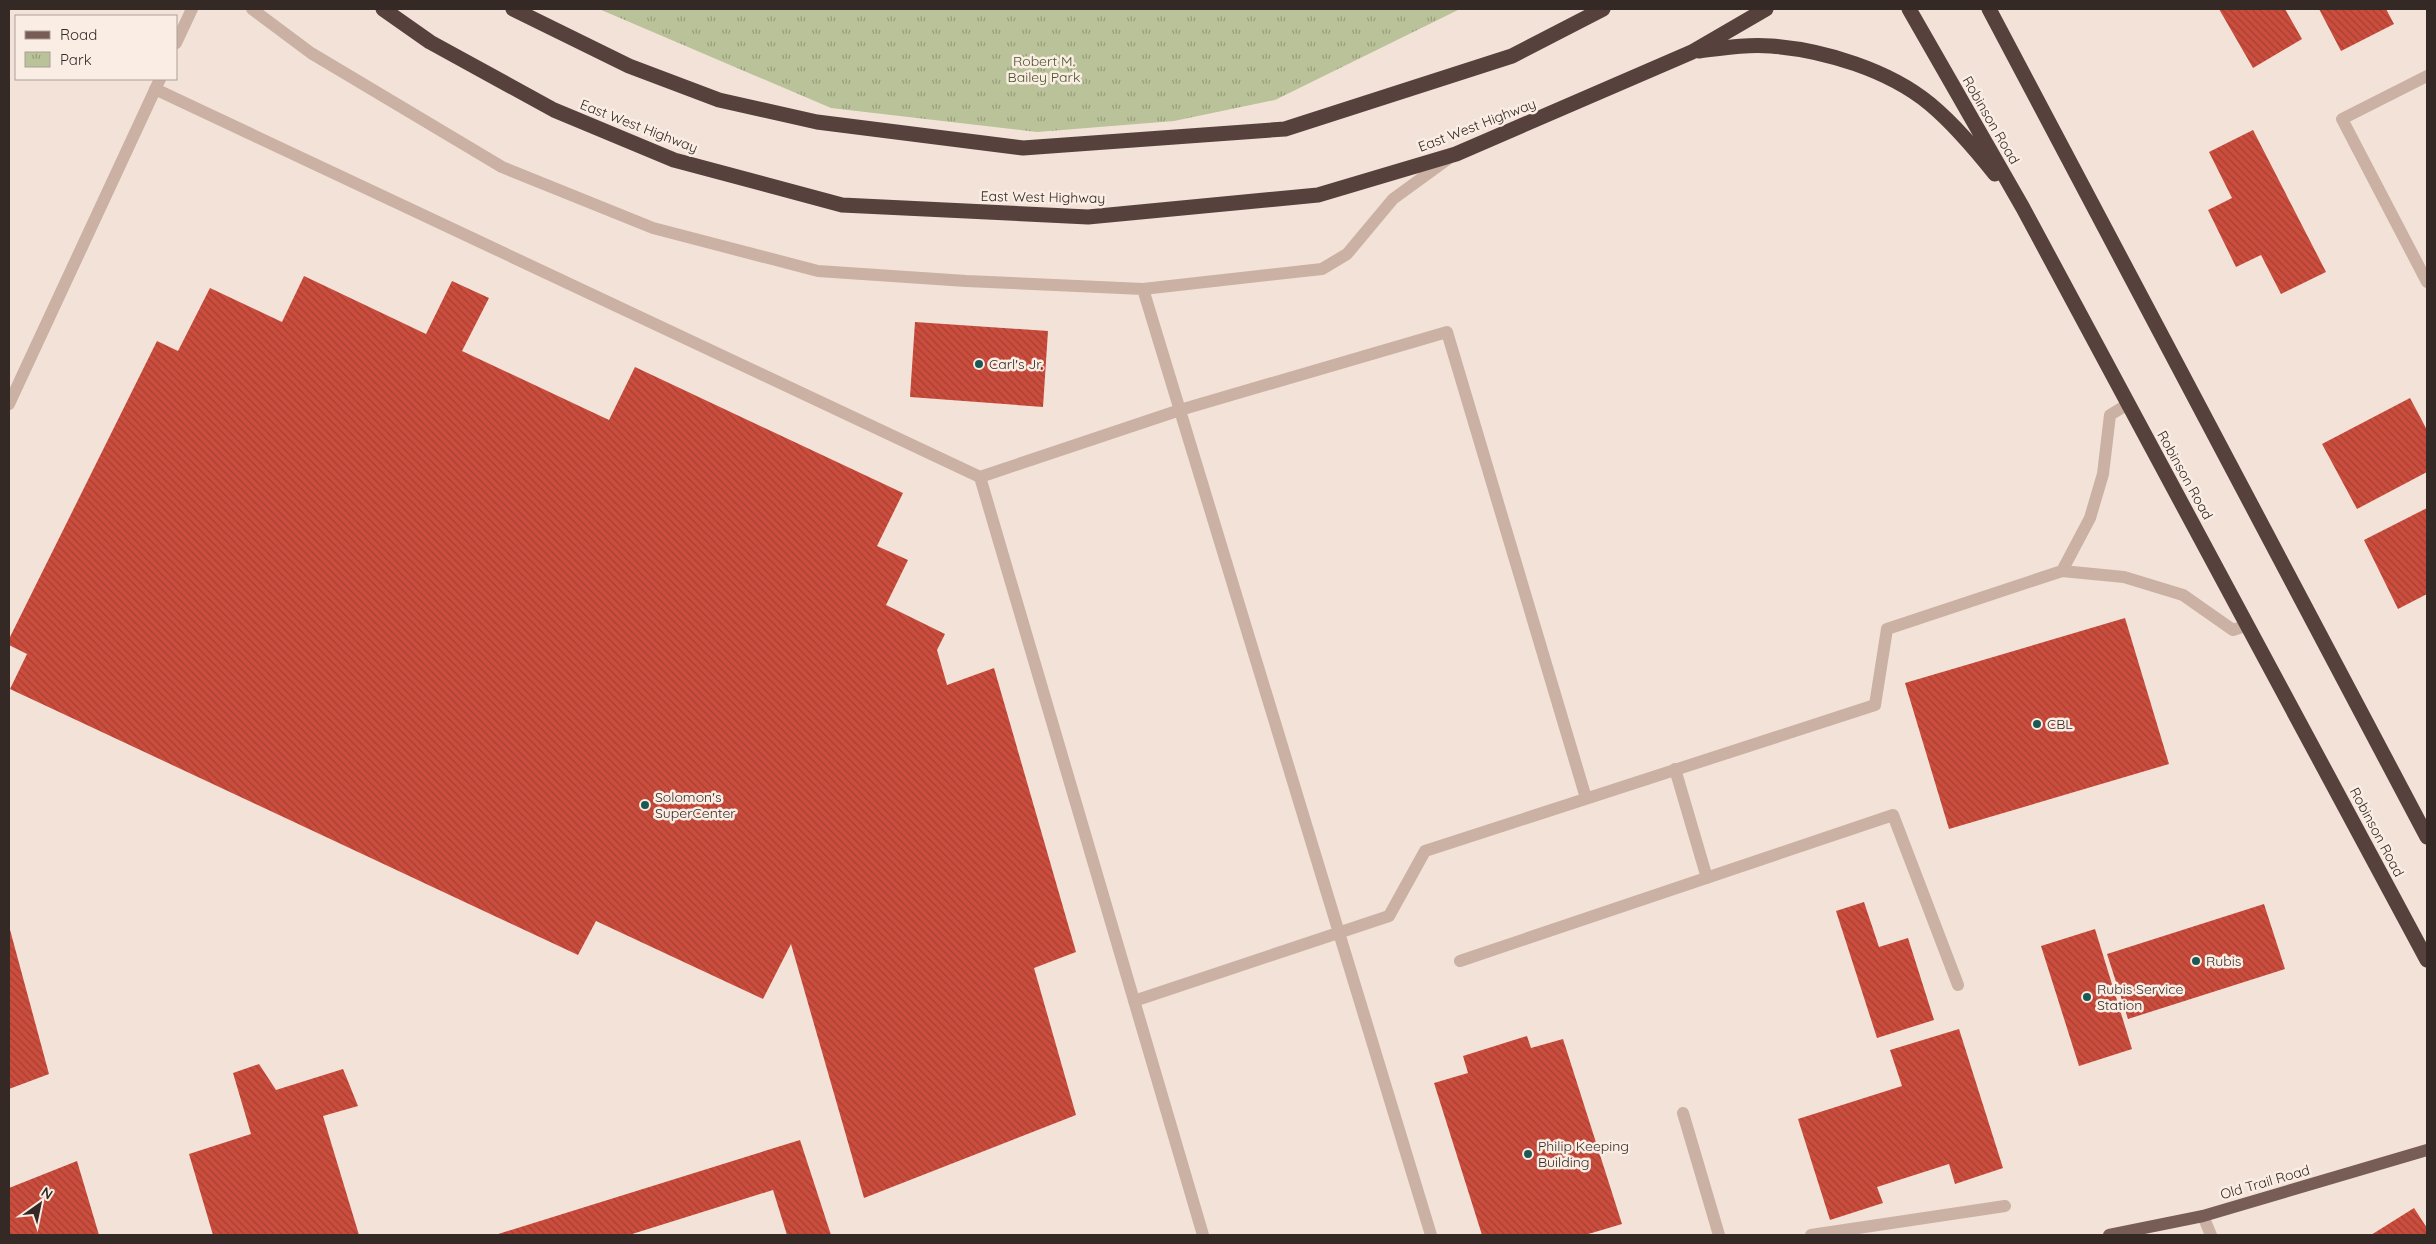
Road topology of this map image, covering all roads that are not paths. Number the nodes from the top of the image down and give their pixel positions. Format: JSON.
{"nodes":[{"id":1,"x":192,"y":9,"type":"edge"},
{"id":2,"x":252,"y":9,"type":"edge"},
{"id":3,"x":383,"y":9,"type":"edge"},
{"id":4,"x":514,"y":9,"type":"edge"},
{"id":5,"x":1602,"y":9,"type":"edge"},
{"id":6,"x":1766,"y":9,"type":"edge"},
{"id":7,"x":1910,"y":9,"type":"edge"},
{"id":8,"x":1989,"y":9,"type":"edge"},
{"id":9,"x":178,"y":39,"type":"edge"},
{"id":10,"x":1692,"y":52,"type":"junction"},
{"id":11,"x":2427,"y":76,"type":"edge"},
{"id":12,"x":157,"y":84,"type":"edge"},
{"id":13,"x":1456,"y":154,"type":"junction"},
{"id":14,"x":2023,"y":208,"type":"junction"},
{"id":15,"x":2427,"y":282,"type":"edge"},
{"id":16,"x":1143,"y":289,"type":"junction"},
{"id":17,"x":9,"y":404,"type":"edge"},
{"id":18,"x":2128,"y":404,"type":"junction"},
{"id":19,"x":1180,"y":410,"type":"junction"},
{"id":20,"x":980,"y":476,"type":"junction"},
{"id":21,"x":2062,"y":571,"type":"junction"},
{"id":22,"x":2248,"y":625,"type":"junction"},
{"id":23,"x":1675,"y":769,"type":"junction"},
{"id":24,"x":1586,"y":798,"type":"junction"},
{"id":25,"x":2427,"y":837,"type":"edge"},
{"id":26,"x":1707,"y":878,"type":"junction"},
{"id":27,"x":1340,"y":933,"type":"junction"},
{"id":28,"x":2427,"y":960,"type":"edge"},
{"id":29,"x":1460,"y":961,"type":"dead end"},
{"id":30,"x":1958,"y":985,"type":"dead end"},
{"id":31,"x":1134,"y":1000,"type":"junction"},
{"id":32,"x":1683,"y":1113,"type":"dead end"},
{"id":33,"x":2427,"y":1150,"type":"edge"},
{"id":34,"x":2006,"y":1206,"type":"dead end"},
{"id":35,"x":2203,"y":1216,"type":"junction"},
{"id":36,"x":1203,"y":1235,"type":"edge"},
{"id":37,"x":1431,"y":1235,"type":"edge"},
{"id":38,"x":1719,"y":1235,"type":"edge"},
{"id":39,"x":1810,"y":1235,"type":"edge"},
{"id":40,"x":2109,"y":1235,"type":"edge"},
{"id":41,"x":2211,"y":1235,"type":"edge"}],
"edges":[{"from":1,"to":9,"type":"street"},
{"from":2,"to":16,"type":"street"},
{"from":3,"to":13,"type":"highway","name":"East West Highway"},
{"from":4,"to":5,"type":"highway"},
{"from":6,"to":10,"type":"highway","name":"East West Highway"},
{"from":7,"to":14,"type":"highway","name":"Robinson Road"},
{"from":8,"to":25,"type":"highway"},
{"from":10,"to":13,"type":"highway","name":"East West Highway"},
{"from":10,"to":14,"type":"highway"},
{"from":11,"to":15,"type":"street"},
{"from":12,"to":17,"type":"street"},
{"from":12,"to":20,"type":"street"},
{"from":13,"to":16,"type":"street"},
{"from":14,"to":18,"type":"highway","name":"Robinson Road"},
{"from":16,"to":19,"type":"street"},
{"from":18,"to":21,"type":"street"},
{"from":18,"to":22,"type":"highway","name":"Robinson Road"},
{"from":19,"to":20,"type":"street"},
{"from":19,"to":24,"type":"street"},
{"from":19,"to":27,"type":"street"},
{"from":20,"to":31,"type":"street"},
{"from":21,"to":22,"type":"street"},
{"from":21,"to":23,"type":"street"},
{"from":22,"to":28,"type":"highway","name":"Robinson Road"},
{"from":23,"to":24,"type":"street"},
{"from":23,"to":26,"type":"street"},
{"from":24,"to":27,"type":"street"},
{"from":26,"to":29,"type":"street"},
{"from":26,"to":30,"type":"street"},
{"from":27,"to":31,"type":"street"},
{"from":27,"to":37,"type":"street"},
{"from":31,"to":36,"type":"street"},
{"from":32,"to":38,"type":"street"},
{"from":33,"to":35,"type":"main road","name":"Old Trail Road"},
{"from":34,"to":39,"type":"street"},
{"from":35,"to":40,"type":"main road","name":"Old Trail Road"},
{"from":35,"to":41,"type":"street"}]}
